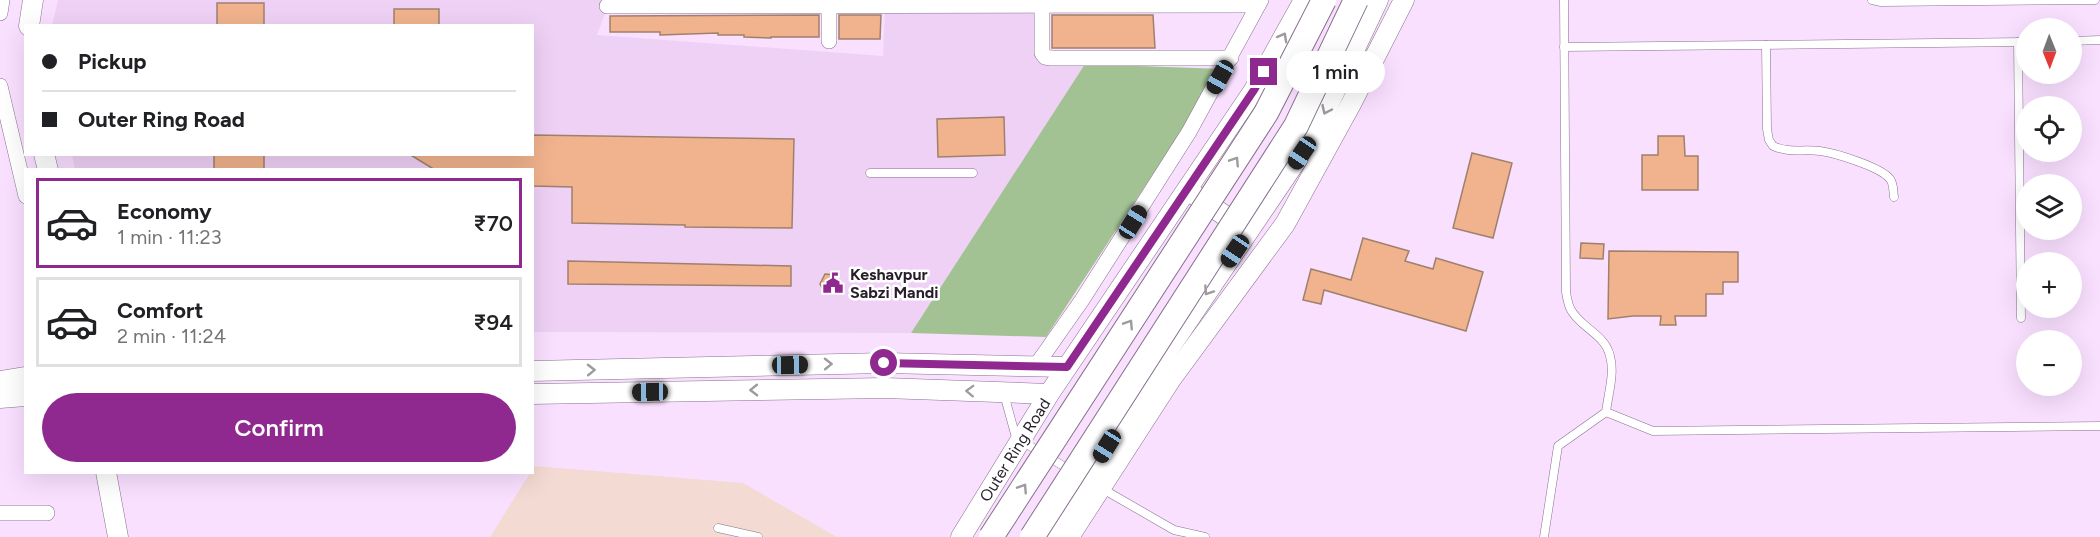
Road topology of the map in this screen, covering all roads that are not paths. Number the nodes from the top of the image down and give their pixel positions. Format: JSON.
{"nodes":[{"id":1,"x":2,"y":0,"type":"edge"},
{"id":2,"x":33,"y":0,"type":"edge"},
{"id":3,"x":1304,"y":0,"type":"edge"},
{"id":4,"x":1324,"y":0,"type":"edge"},
{"id":5,"x":1356,"y":0,"type":"edge"},
{"id":6,"x":1378,"y":0,"type":"edge"},
{"id":7,"x":1404,"y":0,"type":"edge"},
{"id":8,"x":1564,"y":0,"type":"edge"},
{"id":9,"x":1872,"y":0,"type":"edge"},
{"id":10,"x":2096,"y":0,"type":"edge"},
{"id":11,"x":1042,"y":2,"type":"edge"},
{"id":12,"x":1260,"y":2,"type":"edge"},
{"id":13,"x":829,"y":3,"type":"edge"},
{"id":14,"x":608,"y":6,"type":"dead end"},
{"id":15,"x":0,"y":13,"type":"edge"},
{"id":16,"x":29,"y":24,"type":"edge"},
{"id":17,"x":2100,"y":40,"type":"edge"},
{"id":18,"x":829,"y":41,"type":"dead end"},
{"id":19,"x":2082,"y":41,"type":"edge"},
{"id":20,"x":2016,"y":42,"type":"edge"},
{"id":21,"x":1766,"y":45,"type":"junction"},
{"id":22,"x":1564,"y":47,"type":"junction"},
{"id":23,"x":1231,"y":58,"type":"junction"},
{"id":24,"x":2022,"y":84,"type":"edge"},
{"id":25,"x":0,"y":86,"type":"edge"},
{"id":26,"x":870,"y":173,"type":"dead end"},
{"id":27,"x":974,"y":173,"type":"dead end"},
{"id":28,"x":24,"y":188,"type":"edge"},
{"id":29,"x":1187,"y":190,"type":"junction"},
{"id":30,"x":1894,"y":197,"type":"dead end"},
{"id":31,"x":1248,"y":232,"type":"junction"},
{"id":32,"x":2021,"y":252,"type":"edge"},
{"id":33,"x":884,"y":363,"type":"junction"},
{"id":34,"x":1035,"y":367,"type":"junction"},
{"id":35,"x":1067,"y":367,"type":"junction"},
{"id":36,"x":534,"y":371,"type":"edge"},
{"id":37,"x":24,"y":377,"type":"edge"},
{"id":38,"x":0,"y":381,"type":"edge"},
{"id":39,"x":885,"y":388,"type":"junction"},
{"id":40,"x":1003,"y":393,"type":"junction"},
{"id":41,"x":534,"y":394,"type":"edge"},
{"id":42,"x":1049,"y":394,"type":"junction"},
{"id":43,"x":24,"y":396,"type":"edge"},
{"id":44,"x":0,"y":398,"type":"edge"},
{"id":45,"x":1606,"y":412,"type":"junction"},
{"id":46,"x":2100,"y":426,"type":"edge"},
{"id":47,"x":1020,"y":440,"type":"junction"},
{"id":48,"x":106,"y":474,"type":"edge"},
{"id":49,"x":1093,"y":483,"type":"junction"},
{"id":50,"x":0,"y":513,"type":"edge"},
{"id":51,"x":47,"y":513,"type":"dead end"},
{"id":52,"x":718,"y":528,"type":"dead end"},
{"id":53,"x":971,"y":533,"type":"edge"},
{"id":54,"x":118,"y":537,"type":"edge"},
{"id":55,"x":758,"y":537,"type":"edge"},
{"id":56,"x":991,"y":537,"type":"edge"},
{"id":57,"x":1032,"y":537,"type":"edge"},
{"id":58,"x":1050,"y":537,"type":"edge"},
{"id":59,"x":1069,"y":537,"type":"edge"},
{"id":60,"x":1205,"y":537,"type":"edge"},
{"id":61,"x":1544,"y":537,"type":"edge"}],
"edges":[{"from":1,"to":15,"type":"street"},
{"from":2,"to":16,"type":"street"},
{"from":29,"to":3,"type":"street","name":"Outer Ring Road","one_way":true},
{"from":56,"to":4,"type":"main road","name":"Outer Ring Road","one_way":true,"bridge":true},
{"from":5,"to":57,"type":"main road","bridge":true},
{"from":6,"to":31,"type":"street","one_way":true},
{"from":7,"to":49,"type":"street"},
{"from":8,"to":22,"type":"lane"},
{"from":9,"to":10,"type":"lane"},
{"from":11,"to":12,"type":"street"},
{"from":11,"to":13,"type":"street"},
{"from":11,"to":23,"type":"street"},
{"from":12,"to":23,"type":"street"},
{"from":13,"to":14,"type":"street"},
{"from":13,"to":18,"type":"street"},
{"from":17,"to":19,"type":"lane"},
{"from":20,"to":21,"type":"lane"},
{"from":21,"to":22,"type":"lane"},
{"from":21,"to":30,"type":"lane"},
{"from":22,"to":45,"type":"lane"},
{"from":23,"to":34,"type":"street"},
{"from":24,"to":32,"type":"lane"},
{"from":25,"to":28,"type":"street"},
{"from":26,"to":27,"type":"lane"},
{"from":29,"to":31,"type":"street"},
{"from":29,"to":35,"type":"street","name":"Outer Ring Road"},
{"from":31,"to":49,"type":"street","one_way":true},
{"from":33,"to":34,"type":"street"},
{"from":36,"to":33,"type":"street","one_way":true},
{"from":33,"to":39,"type":"street"},
{"from":34,"to":35,"type":"street"},
{"from":35,"to":42,"type":"street","name":"Outer Ring Road"},
{"from":37,"to":38,"type":"street"},
{"from":40,"to":39,"type":"street","one_way":true},
{"from":39,"to":41,"type":"street","one_way":true},
{"from":40,"to":42,"type":"street"},
{"from":40,"to":47,"type":"lane"},
{"from":42,"to":47,"type":"street","name":"Outer Ring Road"},
{"from":43,"to":44,"type":"street"},
{"from":45,"to":46,"type":"lane"},
{"from":45,"to":61,"type":"lane"},
{"from":47,"to":49,"type":"lane"},
{"from":47,"to":53,"type":"street","name":"Outer Ring Road"},
{"from":48,"to":54,"type":"street"},
{"from":49,"to":58,"type":"street"},
{"from":49,"to":59,"type":"street"},
{"from":49,"to":60,"type":"lane"},
{"from":50,"to":51,"type":"street"},
{"from":52,"to":55,"type":"lane"}]}
